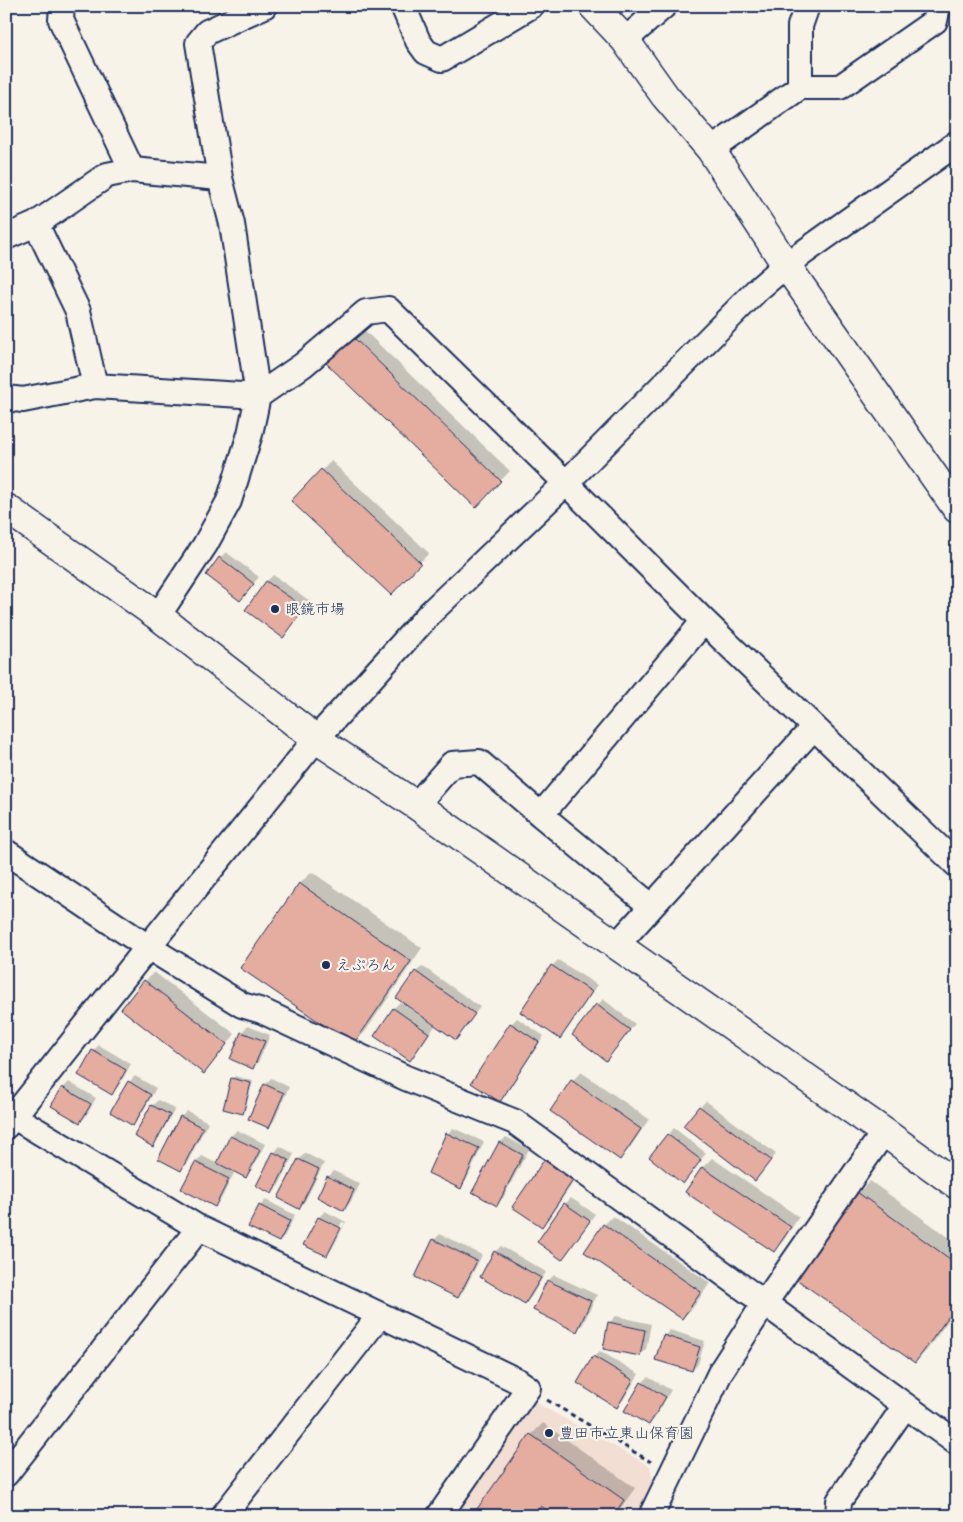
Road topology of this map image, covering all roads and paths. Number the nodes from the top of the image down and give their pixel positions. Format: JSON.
{"nodes":[{"id":1,"x":62,"y":6,"type":"edge"},
{"id":2,"x":264,"y":6,"type":"edge"},
{"id":3,"x":403,"y":6,"type":"edge"},
{"id":4,"x":531,"y":6,"type":"edge"},
{"id":5,"x":592,"y":6,"type":"edge"},
{"id":6,"x":664,"y":6,"type":"edge"},
{"id":7,"x":807,"y":6,"type":"edge"},
{"id":8,"x":938,"y":6,"type":"edge"},
{"id":9,"x":625,"y":40,"type":"junction"},
{"id":10,"x":800,"y":87,"type":"junction"},
{"id":11,"x":957,"y":143,"type":"edge"},
{"id":12,"x":711,"y":150,"type":"junction"},
{"id":13,"x":132,"y":170,"type":"junction"},
{"id":14,"x":220,"y":178,"type":"junction"},
{"id":15,"x":36,"y":224,"type":"junction"},
{"id":16,"x":6,"y":237,"type":"edge"},
{"id":17,"x":786,"y":265,"type":"junction"},
{"id":18,"x":95,"y":386,"type":"junction"},
{"id":19,"x":258,"y":396,"type":"junction"},
{"id":20,"x":6,"y":398,"type":"edge"},
{"id":21,"x":566,"y":483,"type":"junction"},
{"id":22,"x":6,"y":508,"type":"edge"},
{"id":23,"x":957,"y":509,"type":"edge"},
{"id":24,"x":158,"y":616,"type":"junction"},
{"id":25,"x":704,"y":622,"type":"junction"},
{"id":26,"x":814,"y":727,"type":"junction"},
{"id":27,"x":316,"y":739,"type":"junction"},
{"id":28,"x":416,"y":805,"type":"junction"},
{"id":29,"x":541,"y":815,"type":"junction"},
{"id":30,"x":6,"y":852,"type":"edge"},
{"id":31,"x":957,"y":864,"type":"edge"},
{"id":32,"x":651,"y":906,"type":"junction"},
{"id":33,"x":616,"y":946,"type":"junction"},
{"id":34,"x":148,"y":947,"type":"junction"},
{"id":35,"x":9,"y":1119,"type":"edge"},
{"id":36,"x":884,"y":1132,"type":"junction"},
{"id":37,"x":957,"y":1185,"type":"edge"},
{"id":38,"x":199,"y":1228,"type":"junction"},
{"id":39,"x":764,"y":1304,"type":"junction"},
{"id":40,"x":380,"y":1315,"type":"junction"},
{"id":41,"x":528,"y":1388,"type":"junction"},
{"id":42,"x":905,"y":1406,"type":"junction"},
{"id":43,"x":957,"y":1443,"type":"edge"},
{"id":44,"x":6,"y":1474,"type":"edge"},
{"id":45,"x":672,"y":1474,"type":"junction"},
{"id":46,"x":223,"y":1516,"type":"edge"},
{"id":47,"x":439,"y":1516,"type":"edge"},
{"id":48,"x":651,"y":1516,"type":"edge"},
{"id":49,"x":838,"y":1516,"type":"edge"}],
"edges":[{"from":1,"to":13,"type":"street"},
{"from":2,"to":14,"type":"street"},
{"from":3,"to":4,"type":"street"},
{"from":5,"to":9,"type":"street"},
{"from":6,"to":9,"type":"street"},
{"from":7,"to":10,"type":"street"},
{"from":8,"to":10,"type":"street"},
{"from":9,"to":12,"type":"street"},
{"from":10,"to":12,"type":"street"},
{"from":11,"to":17,"type":"street"},
{"from":12,"to":17,"type":"street"},
{"from":13,"to":14,"type":"street"},
{"from":13,"to":15,"type":"street"},
{"from":14,"to":19,"type":"street"},
{"from":15,"to":16,"type":"street"},
{"from":15,"to":18,"type":"street"},
{"from":17,"to":21,"type":"street"},
{"from":17,"to":23,"type":"street"},
{"from":18,"to":19,"type":"street"},
{"from":18,"to":20,"type":"street"},
{"from":19,"to":21,"type":"street"},
{"from":19,"to":24,"type":"street"},
{"from":21,"to":25,"type":"street"},
{"from":21,"to":27,"type":"street"},
{"from":22,"to":24,"type":"street"},
{"from":24,"to":27,"type":"street"},
{"from":25,"to":26,"type":"street"},
{"from":25,"to":29,"type":"street"},
{"from":26,"to":31,"type":"street"},
{"from":26,"to":32,"type":"street"},
{"from":27,"to":28,"type":"street"},
{"from":27,"to":34,"type":"street"},
{"from":28,"to":29,"type":"street"},
{"from":28,"to":33,"type":"street"},
{"from":29,"to":32,"type":"street"},
{"from":30,"to":34,"type":"street"},
{"from":32,"to":33,"type":"street"},
{"from":33,"to":36,"type":"street"},
{"from":34,"to":35,"type":"street"},
{"from":34,"to":39,"type":"street"},
{"from":35,"to":38,"type":"street"},
{"from":36,"to":37,"type":"street"},
{"from":36,"to":39,"type":"street"},
{"from":38,"to":40,"type":"street"},
{"from":38,"to":44,"type":"street"},
{"from":39,"to":42,"type":"street"},
{"from":39,"to":45,"type":"street"},
{"from":40,"to":41,"type":"street"},
{"from":40,"to":46,"type":"street"},
{"from":41,"to":45,"type":"path"},
{"from":41,"to":47,"type":"street"},
{"from":42,"to":43,"type":"street"},
{"from":42,"to":49,"type":"street"},
{"from":45,"to":48,"type":"street"}]}
